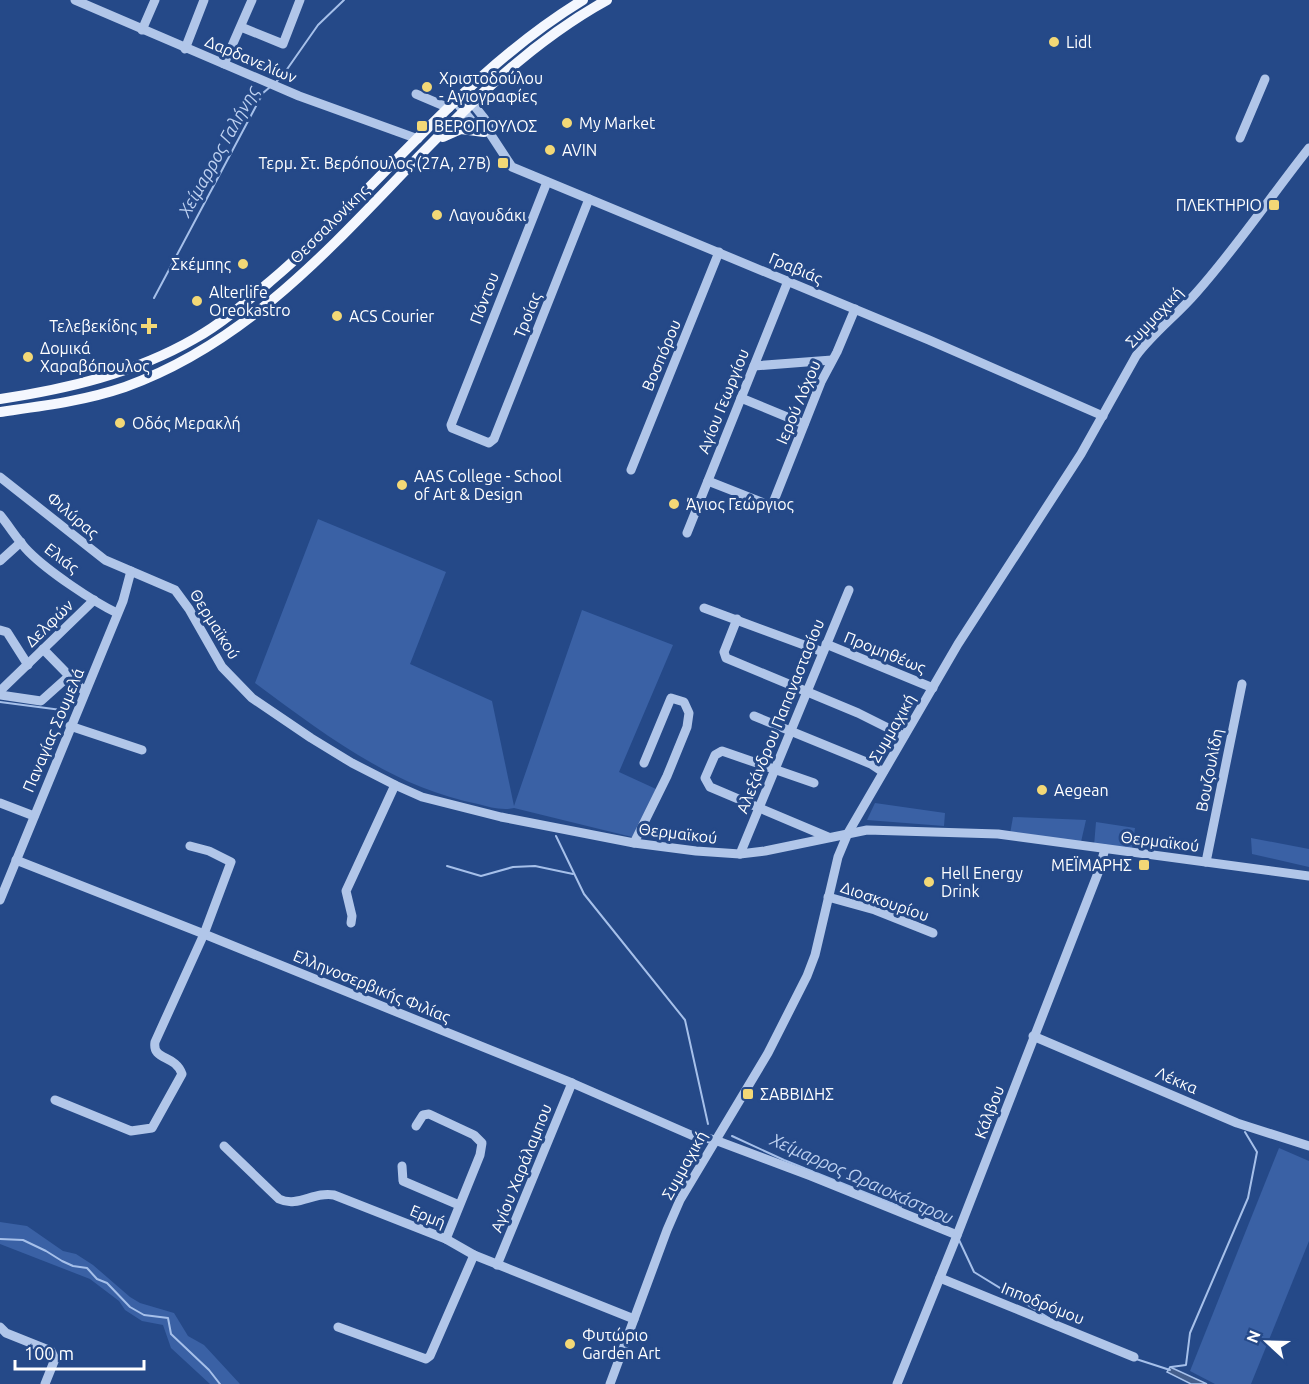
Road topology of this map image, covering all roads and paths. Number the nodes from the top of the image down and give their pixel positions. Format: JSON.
{"nodes":[{"id":1,"x":75,"y":0,"type":"edge"},
{"id":2,"x":154,"y":0,"type":"edge"},
{"id":3,"x":204,"y":0,"type":"edge"},
{"id":4,"x":252,"y":0,"type":"edge"},
{"id":5,"x":300,"y":0,"type":"edge"},
{"id":6,"x":583,"y":0,"type":"edge"},
{"id":7,"x":608,"y":0,"type":"edge"},
{"id":8,"x":241,"y":27,"type":"junction"},
{"id":9,"x":142,"y":30,"type":"junction"},
{"id":10,"x":185,"y":48,"type":"junction"},
{"id":11,"x":225,"y":64,"type":"junction"},
{"id":12,"x":1265,"y":79,"type":"dead end"},
{"id":13,"x":416,"y":94,"type":"dead end"},
{"id":14,"x":457,"y":101,"type":"junction"},
{"id":15,"x":468,"y":108,"type":"junction"},
{"id":16,"x":488,"y":133,"type":"junction"},
{"id":17,"x":1240,"y":138,"type":"dead end"},
{"id":18,"x":418,"y":139,"type":"junction"},
{"id":19,"x":435,"y":141,"type":"junction"},
{"id":20,"x":1309,"y":148,"type":"edge"},
{"id":21,"x":547,"y":182,"type":"junction"},
{"id":22,"x":589,"y":199,"type":"junction"},
{"id":23,"x":718,"y":252,"type":"junction"},
{"id":24,"x":788,"y":281,"type":"junction"},
{"id":25,"x":855,"y":309,"type":"junction"},
{"id":26,"x":832,"y":360,"type":"junction"},
{"id":27,"x":754,"y":366,"type":"junction"},
{"id":28,"x":741,"y":398,"type":"junction"},
{"id":29,"x":0,"y":399,"type":"edge"},
{"id":30,"x":0,"y":412,"type":"edge"},
{"id":31,"x":1103,"y":416,"type":"junction"},
{"id":32,"x":804,"y":424,"type":"junction"},
{"id":33,"x":492,"y":442,"type":"joint"},
{"id":34,"x":631,"y":470,"type":"dead end"},
{"id":35,"x":0,"y":477,"type":"edge"},
{"id":36,"x":708,"y":481,"type":"junction"},
{"id":37,"x":0,"y":515,"type":"edge"},
{"id":38,"x":687,"y":533,"type":"dead end"},
{"id":39,"x":21,"y":542,"type":"junction"},
{"id":40,"x":0,"y":561,"type":"edge"},
{"id":41,"x":131,"y":571,"type":"junction"},
{"id":42,"x":849,"y":590,"type":"dead end"},
{"id":43,"x":94,"y":600,"type":"junction"},
{"id":44,"x":704,"y":608,"type":"dead end"},
{"id":45,"x":117,"y":614,"type":"junction"},
{"id":46,"x":737,"y":619,"type":"junction"},
{"id":47,"x":0,"y":630,"type":"edge"},
{"id":48,"x":824,"y":648,"type":"junction"},
{"id":49,"x":43,"y":649,"type":"junction"},
{"id":50,"x":28,"y":665,"type":"junction"},
{"id":51,"x":69,"y":676,"type":"junction"},
{"id":52,"x":1242,"y":684,"type":"dead end"},
{"id":53,"x":933,"y":688,"type":"junction"},
{"id":54,"x":85,"y":692,"type":"junction"},
{"id":55,"x":806,"y":692,"type":"junction"},
{"id":56,"x":0,"y":693,"type":"edge"},
{"id":57,"x":754,"y":716,"type":"dead end"},
{"id":58,"x":70,"y":726,"type":"junction"},
{"id":59,"x":790,"y":731,"type":"junction"},
{"id":60,"x":904,"y":736,"type":"junction"},
{"id":61,"x":142,"y":750,"type":"dead end"},
{"id":62,"x":644,"y":763,"type":"dead end"},
{"id":63,"x":775,"y":769,"type":"junction"},
{"id":64,"x":883,"y":772,"type":"junction"},
{"id":65,"x":814,"y":783,"type":"dead end"},
{"id":66,"x":394,"y":785,"type":"junction"},
{"id":67,"x":0,"y":803,"type":"edge"},
{"id":68,"x":758,"y":809,"type":"junction"},
{"id":69,"x":34,"y":816,"type":"junction"},
{"id":70,"x":848,"y":833,"type":"junction"},
{"id":71,"x":828,"y":837,"type":"junction"},
{"id":72,"x":634,"y":843,"type":"junction"},
{"id":73,"x":190,"y":846,"type":"dead end"},
{"id":74,"x":1105,"y":849,"type":"junction"},
{"id":75,"x":740,"y":854,"type":"junction"},
{"id":76,"x":16,"y":860,"type":"junction"},
{"id":77,"x":1206,"y":862,"type":"junction"},
{"id":78,"x":1309,"y":876,"type":"edge"},
{"id":79,"x":828,"y":897,"type":"junction"},
{"id":80,"x":0,"y":900,"type":"edge"},
{"id":81,"x":351,"y":923,"type":"dead end"},
{"id":82,"x":933,"y":933,"type":"dead end"},
{"id":83,"x":204,"y":934,"type":"junction"},
{"id":84,"x":1034,"y":1036,"type":"junction"},
{"id":85,"x":572,"y":1083,"type":"junction"},
{"id":86,"x":55,"y":1100,"type":"dead end"},
{"id":87,"x":416,"y":1126,"type":"dead end"},
{"id":88,"x":715,"y":1140,"type":"junction"},
{"id":89,"x":224,"y":1146,"type":"dead end"},
{"id":90,"x":1309,"y":1146,"type":"edge"},
{"id":91,"x":402,"y":1166,"type":"dead end"},
{"id":92,"x":459,"y":1204,"type":"junction"},
{"id":93,"x":957,"y":1235,"type":"junction"},
{"id":94,"x":446,"y":1239,"type":"junction"},
{"id":95,"x":474,"y":1255,"type":"junction"},
{"id":96,"x":497,"y":1265,"type":"junction"},
{"id":97,"x":940,"y":1278,"type":"junction"},
{"id":98,"x":634,"y":1319,"type":"junction"},
{"id":99,"x":0,"y":1327,"type":"edge"},
{"id":100,"x":338,"y":1327,"type":"dead end"},
{"id":101,"x":1134,"y":1357,"type":"dead end"},
{"id":102,"x":45,"y":1384,"type":"edge"},
{"id":103,"x":610,"y":1384,"type":"edge"},
{"id":104,"x":897,"y":1384,"type":"edge"}],
"edges":[{"from":1,"to":9,"type":"street","name":"Δαρδανελίων"},
{"from":2,"to":9,"type":"street"},
{"from":3,"to":10,"type":"street"},
{"from":4,"to":8,"type":"street"},
{"from":5,"to":8,"type":"street"},
{"from":6,"to":14,"type":"main road","name":"Θεσσαλονίκης"},
{"from":7,"to":15,"type":"main road","name":"Θεσσαλονίκης"},
{"from":8,"to":11,"type":"street"},
{"from":9,"to":10,"type":"street","name":"Δαρδανελίων"},
{"from":10,"to":11,"type":"street","name":"Δαρδανελίων"},
{"from":11,"to":18,"type":"street","name":"Δαρδανελίων"},
{"from":12,"to":17,"type":"street"},
{"from":13,"to":14,"type":"street"},
{"from":14,"to":15,"type":"street","name":"Γραβιάς"},
{"from":14,"to":18,"type":"main road","name":"Θεσσαλονίκης"},
{"from":15,"to":16,"type":"street","name":"Γραβιάς"},
{"from":15,"to":19,"type":"main road","name":"Θεσσαλονίκης"},
{"from":16,"to":19,"type":"main road"},
{"from":16,"to":21,"type":"street","name":"Γραβιάς"},
{"from":18,"to":29,"type":"main road","name":"Θεσσαλονίκης"},
{"from":19,"to":30,"type":"main road","name":"Θεσσαλονίκης"},
{"from":20,"to":31,"type":"street","name":"Συμμαχική"},
{"from":21,"to":22,"type":"street","name":"Γραβιάς"},
{"from":21,"to":33,"type":"street","name":"Πόντου"},
{"from":22,"to":23,"type":"street","name":"Γραβιάς"},
{"from":22,"to":33,"type":"street","name":"Τροίας"},
{"from":23,"to":24,"type":"street","name":"Γραβιάς"},
{"from":23,"to":34,"type":"street","name":"Βοσπόρου"},
{"from":24,"to":25,"type":"street","name":"Γραβιάς"},
{"from":24,"to":27,"type":"street","name":"Αγίου Γεωργίου"},
{"from":25,"to":26,"type":"street","name":"Ιερού Λόχου"},
{"from":25,"to":31,"type":"street","name":"Γραβιάς"},
{"from":26,"to":27,"type":"street"},
{"from":26,"to":32,"type":"street","name":"Ιερού Λόχου"},
{"from":27,"to":28,"type":"street","name":"Αγίου Γεωργίου"},
{"from":28,"to":32,"type":"street"},
{"from":28,"to":36,"type":"street","name":"Αγίου Γεωργίου"},
{"from":31,"to":53,"type":"street","name":"Συμμαχική"},
{"from":32,"to":36,"type":"street","name":"Ιερού Λόχου"},
{"from":35,"to":41,"type":"street","name":"Φιλύρας"},
{"from":36,"to":38,"type":"street","name":"Αγίου Γεωργίου"},
{"from":37,"to":39,"type":"street","name":"Ελιάς"},
{"from":39,"to":40,"type":"street"},
{"from":39,"to":43,"type":"street","name":"Ελιάς"},
{"from":41,"to":45,"type":"street","name":"Παναγίας Σουμελά"},
{"from":41,"to":66,"type":"street","name":"Θερμαϊκού"},
{"from":42,"to":48,"type":"street","name":"Αλεξάνδρου Παπαναστασίου"},
{"from":43,"to":45,"type":"street","name":"Ελιάς"},
{"from":43,"to":49,"type":"street","name":"Δελφών"},
{"from":44,"to":46,"type":"street","name":"Προμηθέως"},
{"from":45,"to":54,"type":"street","name":"Παναγίας Σουμελά"},
{"from":46,"to":48,"type":"street","name":"Προμηθέως"},
{"from":46,"to":55,"type":"street"},
{"from":47,"to":50,"type":"street"},
{"from":48,"to":53,"type":"street","name":"Προμηθέως"},
{"from":48,"to":55,"type":"street","name":"Αλεξάνδρου Παπαναστασίου"},
{"from":49,"to":50,"type":"street","name":"Δελφών"},
{"from":49,"to":51,"type":"street"},
{"from":50,"to":56,"type":"street","name":"Δελφών"},
{"from":51,"to":54,"type":"street"},
{"from":51,"to":56,"type":"street"},
{"from":52,"to":77,"type":"street","name":"Βουζουλίδη"},
{"from":53,"to":60,"type":"street","name":"Συμμαχική"},
{"from":54,"to":58,"type":"street","name":"Παναγίας Σουμελά"},
{"from":55,"to":59,"type":"street","name":"Αλεξάνδρου Παπαναστασίου"},
{"from":55,"to":60,"type":"street"},
{"from":57,"to":59,"type":"street"},
{"from":58,"to":61,"type":"street"},
{"from":58,"to":69,"type":"street","name":"Παναγίας Σουμελά"},
{"from":59,"to":63,"type":"street","name":"Αλεξάνδρου Παπαναστασίου"},
{"from":59,"to":64,"type":"street"},
{"from":60,"to":64,"type":"street","name":"Συμμαχική"},
{"from":62,"to":72,"type":"street"},
{"from":63,"to":65,"type":"street"},
{"from":63,"to":68,"type":"street","name":"Αλεξάνδρου Παπαναστασίου"},
{"from":63,"to":68,"type":"street"},
{"from":64,"to":70,"type":"street","name":"Συμμαχική"},
{"from":66,"to":72,"type":"street","name":"Θερμαϊκού"},
{"from":66,"to":81,"type":"street"},
{"from":67,"to":69,"type":"street"},
{"from":68,"to":71,"type":"street"},
{"from":68,"to":75,"type":"street","name":"Αλεξάνδρου Παπαναστασίου"},
{"from":69,"to":76,"type":"street","name":"Παναγίας Σουμελά"},
{"from":70,"to":71,"type":"street","name":"Θερμαϊκού"},
{"from":70,"to":74,"type":"street","name":"Θερμαϊκού"},
{"from":70,"to":79,"type":"street","name":"Συμμαχική"},
{"from":71,"to":75,"type":"street","name":"Θερμαϊκού"},
{"from":72,"to":75,"type":"street","name":"Θερμαϊκού"},
{"from":73,"to":83,"type":"street"},
{"from":74,"to":77,"type":"street","name":"Θερμαϊκού"},
{"from":74,"to":84,"type":"street","name":"Κάλβου"},
{"from":76,"to":80,"type":"street","name":"Παναγίας Σουμελά"},
{"from":76,"to":83,"type":"street","name":"Ελληνοσερβικής Φιλίας"},
{"from":77,"to":78,"type":"street","name":"Θερμαϊκού"},
{"from":79,"to":82,"type":"street","name":"Διοσκουρίου"},
{"from":79,"to":88,"type":"street","name":"Συμμαχική"},
{"from":83,"to":85,"type":"street","name":"Ελληνοσερβικής Φιλίας"},
{"from":83,"to":86,"type":"street"},
{"from":84,"to":90,"type":"street","name":"Λέκκα"},
{"from":84,"to":93,"type":"street","name":"Κάλβου"},
{"from":85,"to":88,"type":"street","name":"Ελληνοσερβικής Φιλίας"},
{"from":85,"to":96,"type":"street","name":"Αγίου Χαράλαμπου"},
{"from":87,"to":92,"type":"street"},
{"from":88,"to":93,"type":"street","name":"Ελληνοσερβικής Φιλίας"},
{"from":88,"to":98,"type":"street","name":"Συμμαχική"},
{"from":89,"to":94,"type":"street","name":"Ερμή"},
{"from":91,"to":92,"type":"street"},
{"from":92,"to":94,"type":"street"},
{"from":93,"to":97,"type":"street","name":"Κάλβου"},
{"from":94,"to":95,"type":"street","name":"Ερμή"},
{"from":95,"to":96,"type":"street","name":"Ερμή"},
{"from":95,"to":100,"type":"street"},
{"from":96,"to":98,"type":"street","name":"Ερμή"},
{"from":97,"to":101,"type":"street","name":"Ιπποδρόμου"},
{"from":97,"to":104,"type":"street","name":"Κάλβου"},
{"from":98,"to":103,"type":"street","name":"Συμμαχική"},
{"from":99,"to":102,"type":"street"}]}
